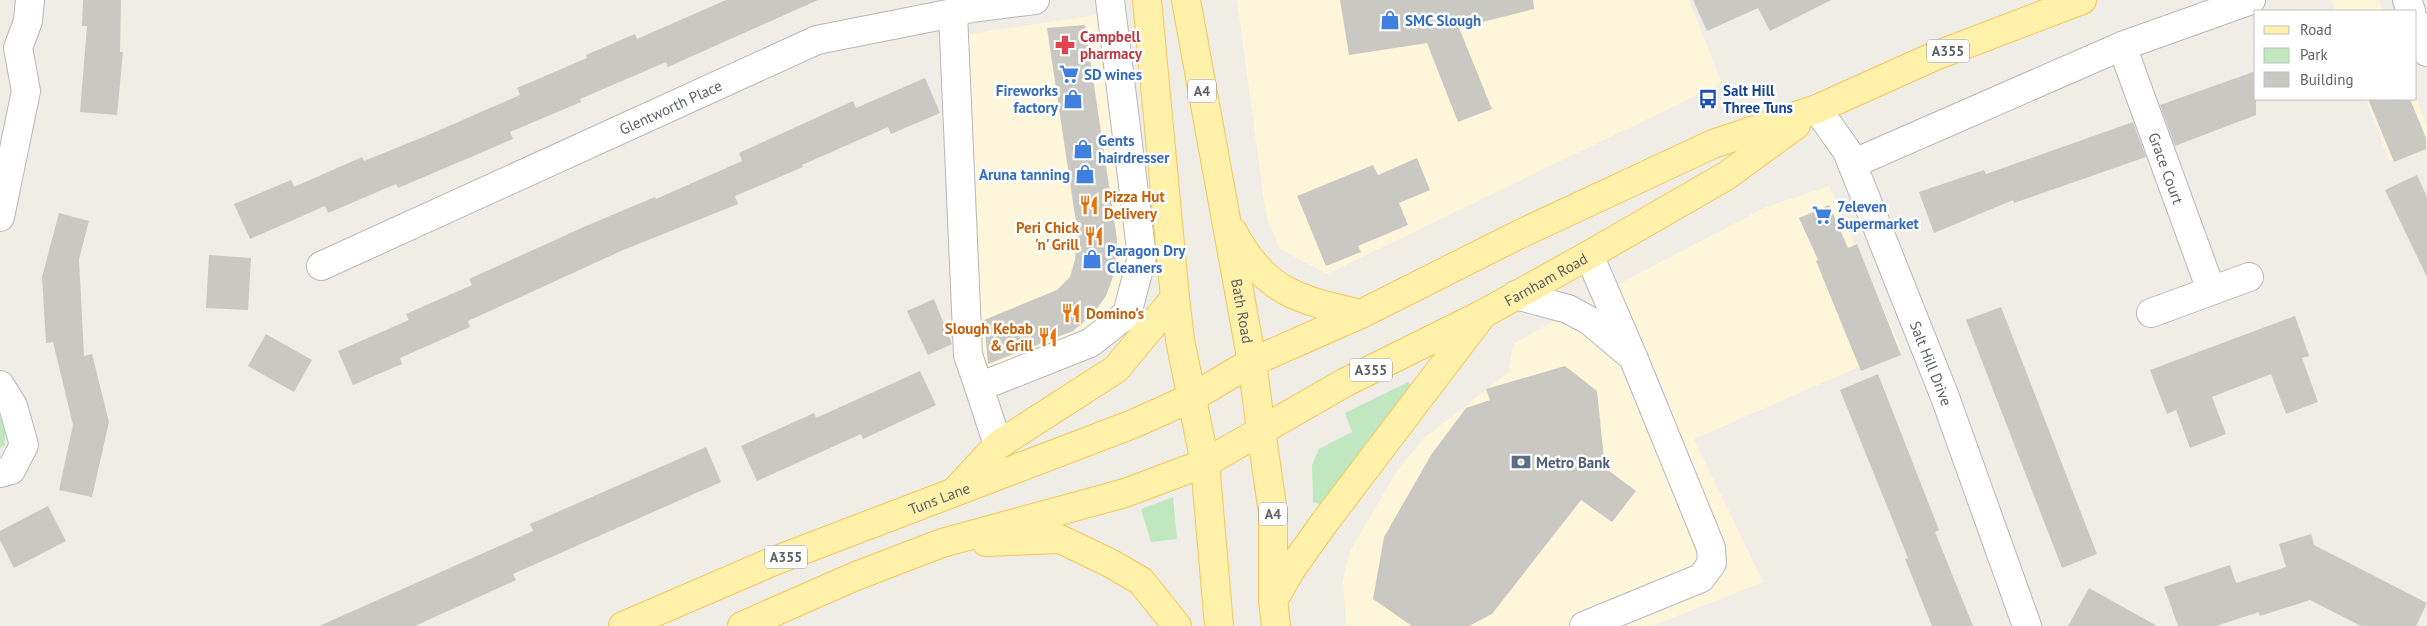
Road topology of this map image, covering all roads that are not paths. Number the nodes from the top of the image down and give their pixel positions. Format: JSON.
{"nodes":[{"id":1,"x":30,"y":0,"type":"edge"},
{"id":2,"x":1035,"y":0,"type":"edge"},
{"id":3,"x":1110,"y":0,"type":"edge"},
{"id":4,"x":1147,"y":0,"type":"edge"},
{"id":5,"x":1186,"y":0,"type":"edge"},
{"id":6,"x":2082,"y":0,"type":"edge"},
{"id":7,"x":2251,"y":0,"type":"edge"},
{"id":8,"x":953,"y":14,"type":"junction"},
{"id":9,"x":2417,"y":26,"type":"edge"},
{"id":10,"x":2122,"y":46,"type":"junction"},
{"id":11,"x":9,"y":47,"type":"edge"},
{"id":12,"x":2427,"y":52,"type":"edge"},
{"id":13,"x":1817,"y":109,"type":"junction"},
{"id":14,"x":1852,"y":164,"type":"junction"},
{"id":15,"x":1218,"y":182,"type":"junction"},
{"id":16,"x":0,"y":217,"type":"edge"},
{"id":17,"x":1588,"y":255,"type":"junction"},
{"id":18,"x":321,"y":266,"type":"dead end"},
{"id":19,"x":2249,"y":277,"type":"dead end"},
{"id":20,"x":2210,"y":290,"type":"junction"},
{"id":21,"x":1516,"y":296,"type":"junction"},
{"id":22,"x":1175,"y":298,"type":"junction"},
{"id":23,"x":2151,"y":313,"type":"dead end"},
{"id":24,"x":1361,"y":314,"type":"junction"},
{"id":25,"x":1483,"y":314,"type":"junction"},
{"id":26,"x":1633,"y":357,"type":"junction"},
{"id":27,"x":1252,"y":362,"type":"junction"},
{"id":28,"x":0,"y":385,"type":"edge"},
{"id":29,"x":979,"y":388,"type":"junction"},
{"id":30,"x":1191,"y":398,"type":"junction"},
{"id":31,"x":1261,"y":430,"type":"junction"},
{"id":32,"x":998,"y":446,"type":"junction"},
{"id":33,"x":1205,"y":463,"type":"junction"},
{"id":34,"x":0,"y":473,"type":"edge"},
{"id":35,"x":952,"y":494,"type":"junction"},
{"id":36,"x":942,"y":543,"type":"junction"},
{"id":37,"x":1274,"y":613,"type":"edge"},
{"id":38,"x":623,"y":626,"type":"edge"},
{"id":39,"x":742,"y":626,"type":"edge"},
{"id":40,"x":1177,"y":626,"type":"edge"},
{"id":41,"x":1219,"y":626,"type":"edge"},
{"id":42,"x":1584,"y":626,"type":"edge"},
{"id":43,"x":2027,"y":626,"type":"edge"}],
"edges":[{"from":1,"to":11,"type":"street"},
{"from":2,"to":8,"type":"street","name":"Glentworth Place"},
{"from":3,"to":29,"type":"street"},
{"from":4,"to":22,"type":"main road"},
{"from":5,"to":15,"type":"main road","name":"Bath Road","number":"A4"},
{"from":6,"to":13,"type":"main road","name":"Farnham Road","number":"A355"},
{"from":7,"to":10,"type":"street"},
{"from":8,"to":18,"type":"street","name":"Glentworth Place"},
{"from":8,"to":29,"type":"street"},
{"from":9,"to":12,"type":"street"},
{"from":10,"to":14,"type":"street"},
{"from":10,"to":20,"type":"street","name":"Grace Court"},
{"from":11,"to":16,"type":"street"},
{"from":13,"to":14,"type":"street","name":"Salt Hill Drive"},
{"from":13,"to":17,"type":"main road","name":"Farnham Road","number":"A355"},
{"from":13,"to":24,"type":"main road","name":"Farnham Road","number":"A355"},
{"from":14,"to":43,"type":"street","name":"Salt Hill Drive"},
{"from":15,"to":24,"type":"main road"},
{"from":15,"to":27,"type":"main road","name":"Bath Road","number":"A4"},
{"from":17,"to":21,"type":"main road","name":"Farnham Road","number":"A355"},
{"from":17,"to":26,"type":"street"},
{"from":19,"to":20,"type":"street"},
{"from":20,"to":23,"type":"street"},
{"from":21,"to":25,"type":"main road","name":"Farnham Road","number":"A355"},
{"from":21,"to":26,"type":"street"},
{"from":22,"to":30,"type":"main road"},
{"from":22,"to":32,"type":"main road"},
{"from":24,"to":27,"type":"main road","name":"Farnham Road","number":"A355"},
{"from":25,"to":31,"type":"main road","name":"Farnham Road","number":"A355"},
{"from":25,"to":37,"type":"main road"},
{"from":26,"to":42,"type":"street"},
{"from":27,"to":30,"type":"main road","name":"Tuns Lane","number":"A355"},
{"from":27,"to":31,"type":"main road","name":"Bath Road","number":"A4"},
{"from":28,"to":34,"type":"street"},
{"from":29,"to":32,"type":"street"},
{"from":30,"to":33,"type":"main road"},
{"from":30,"to":35,"type":"main road","name":"Tuns Lane","number":"A355"},
{"from":31,"to":33,"type":"main road","number":"A355"},
{"from":31,"to":37,"type":"main road","name":"Bath Road","number":"A4"},
{"from":32,"to":35,"type":"main road"},
{"from":33,"to":36,"type":"main road","number":"A355"},
{"from":33,"to":41,"type":"main road"},
{"from":35,"to":38,"type":"main road","name":"Tuns Lane","number":"A355"},
{"from":36,"to":39,"type":"main road","number":"A355"},
{"from":36,"to":40,"type":"main road"}]}
